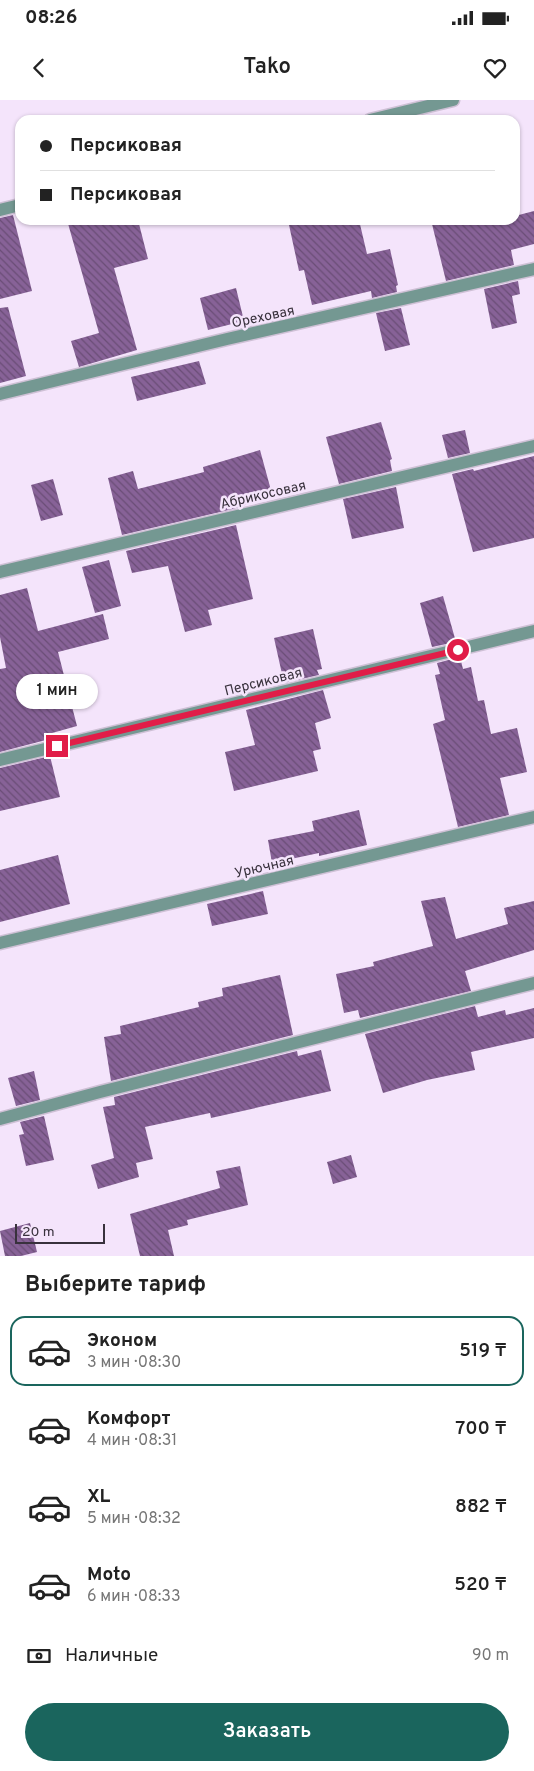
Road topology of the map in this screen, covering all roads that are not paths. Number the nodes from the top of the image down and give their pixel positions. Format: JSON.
{"nodes":[{"id":1,"x":453,"y":100,"type":"edge"},
{"id":2,"x":391,"y":115,"type":"edge"},
{"id":3,"x":15,"y":206,"type":"edge"},
{"id":4,"x":0,"y":210,"type":"edge"},
{"id":5,"x":534,"y":269,"type":"edge"},
{"id":6,"x":0,"y":394,"type":"edge"},
{"id":7,"x":534,"y":446,"type":"edge"},
{"id":8,"x":0,"y":572,"type":"edge"},
{"id":9,"x":534,"y":631,"type":"edge"},
{"id":10,"x":0,"y":760,"type":"edge"},
{"id":11,"x":534,"y":817,"type":"edge"},
{"id":12,"x":0,"y":943,"type":"edge"},
{"id":13,"x":534,"y":983,"type":"edge"},
{"id":14,"x":0,"y":1119,"type":"edge"}],
"edges":[{"from":1,"to":2,"type":"street"},
{"from":3,"to":4,"type":"street"},
{"from":5,"to":6,"type":"street","name":"Ореховая"},
{"from":7,"to":8,"type":"street","name":"Абрикосовая"},
{"from":9,"to":10,"type":"street","name":"Персиковая"},
{"from":11,"to":12,"type":"street","name":"Урючная"},
{"from":13,"to":14,"type":"street"}]}
